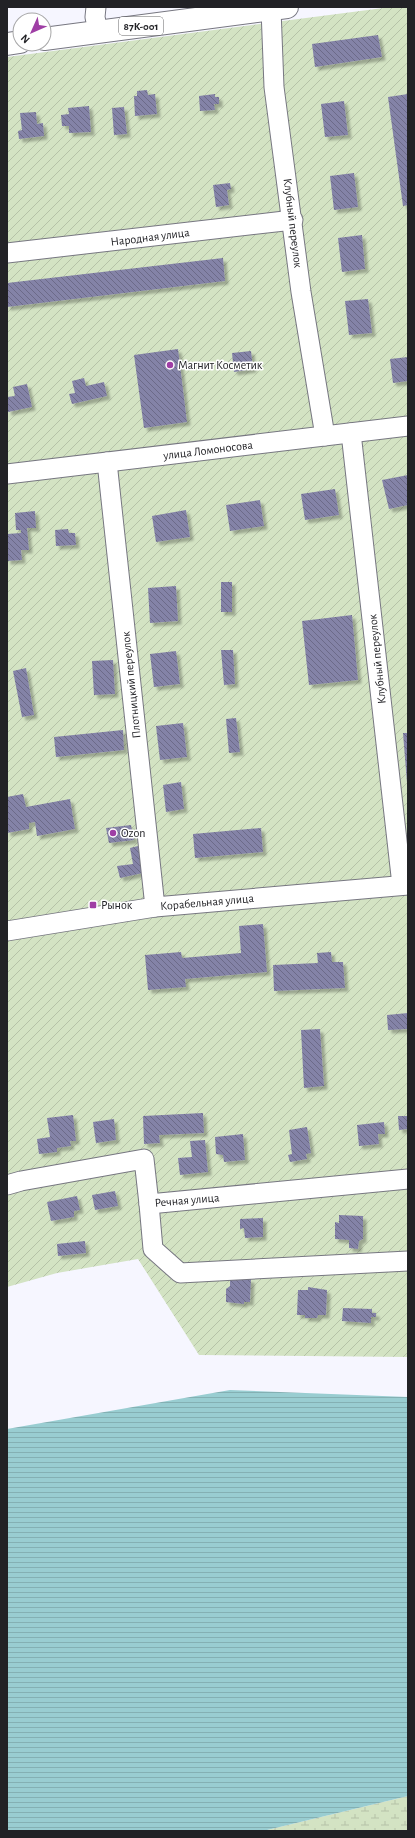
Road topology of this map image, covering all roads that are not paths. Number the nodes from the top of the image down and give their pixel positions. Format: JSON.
{"nodes":[{"id":1,"x":279,"y":8,"type":"edge"},
{"id":2,"x":97,"y":18,"type":"edge"},
{"id":3,"x":52,"y":36,"type":"edge"},
{"id":4,"x":293,"y":220,"type":"junction"},
{"id":5,"x":7,"y":253,"type":"edge"},
{"id":6,"x":408,"y":426,"type":"edge"},
{"id":7,"x":351,"y":433,"type":"junction"},
{"id":8,"x":325,"y":436,"type":"junction"},
{"id":9,"x":107,"y":462,"type":"junction"},
{"id":10,"x":7,"y":474,"type":"edge"},
{"id":11,"x":405,"y":885,"type":"edge"},
{"id":12,"x":155,"y":907,"type":"junction"},
{"id":13,"x":7,"y":931,"type":"edge"},
{"id":14,"x":408,"y":1179,"type":"edge"},
{"id":15,"x":7,"y":1186,"type":"edge"},
{"id":16,"x":149,"y":1204,"type":"junction"},
{"id":17,"x":408,"y":1261,"type":"edge"}],
"edges":[{"from":1,"to":2,"type":"main road","number":"87К-001"},
{"from":1,"to":4,"type":"street","name":"Клубный переулок"},
{"from":2,"to":3,"type":"main road","number":"87К-001"},
{"from":4,"to":5,"type":"street","name":"Народная улица"},
{"from":4,"to":8,"type":"street","name":"Клубный переулок"},
{"from":6,"to":7,"type":"street","name":"улица Ломоносова"},
{"from":7,"to":8,"type":"street","name":"улица Ломоносова"},
{"from":7,"to":11,"type":"street","name":"Клубный переулок"},
{"from":8,"to":9,"type":"street","name":"улица Ломоносова"},
{"from":9,"to":10,"type":"street","name":"улица Ломоносова"},
{"from":9,"to":12,"type":"street","name":"Плотницкий переулок"},
{"from":11,"to":12,"type":"street","name":"Корабельная улица"},
{"from":12,"to":13,"type":"street","name":"Корабельная улица"},
{"from":14,"to":16,"type":"street","name":"Речная улица"},
{"from":15,"to":16,"type":"street","name":"Речная улица"},
{"from":16,"to":17,"type":"street"}]}
